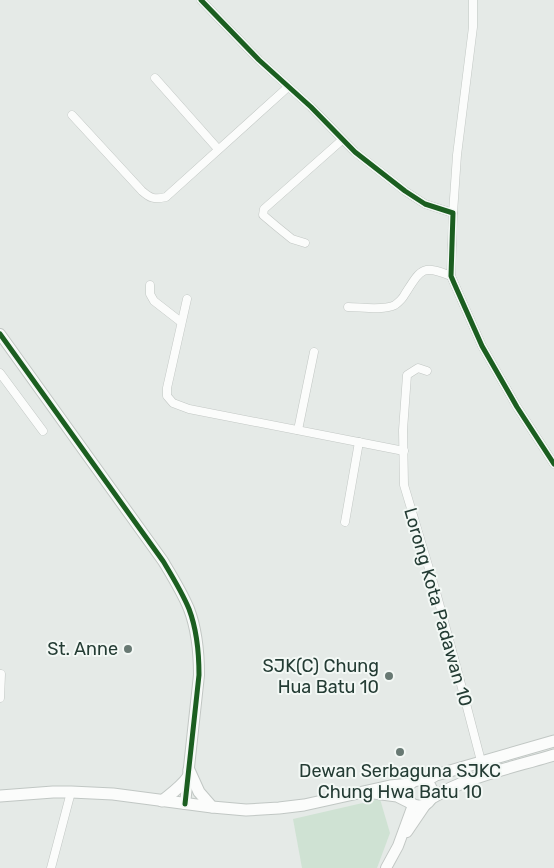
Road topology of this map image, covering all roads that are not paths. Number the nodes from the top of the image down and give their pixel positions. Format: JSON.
{"nodes":[{"id":1,"x":201,"y":0,"type":"edge"},
{"id":2,"x":473,"y":0,"type":"edge"},
{"id":3,"x":155,"y":78,"type":"dead end"},
{"id":4,"x":288,"y":87,"type":"junction"},
{"id":5,"x":72,"y":115,"type":"dead end"},
{"id":6,"x":342,"y":140,"type":"junction"},
{"id":7,"x":218,"y":149,"type":"junction"},
{"id":8,"x":453,"y":213,"type":"junction"},
{"id":9,"x":305,"y":243,"type":"dead end"},
{"id":10,"x":451,"y":276,"type":"junction"},
{"id":11,"x":150,"y":285,"type":"dead end"},
{"id":12,"x":188,"y":299,"type":"dead end"},
{"id":13,"x":348,"y":307,"type":"dead end"},
{"id":14,"x":181,"y":322,"type":"junction"},
{"id":15,"x":0,"y":334,"type":"edge"},
{"id":16,"x":314,"y":352,"type":"dead end"},
{"id":17,"x":427,"y":371,"type":"dead end"},
{"id":18,"x":0,"y":373,"type":"edge"},
{"id":19,"x":298,"y":430,"type":"junction"},
{"id":20,"x":43,"y":431,"type":"dead end"},
{"id":21,"x":359,"y":442,"type":"junction"},
{"id":22,"x":404,"y":451,"type":"junction"},
{"id":23,"x":554,"y":464,"type":"edge"},
{"id":24,"x":345,"y":522,"type":"dead end"},
{"id":25,"x":1,"y":674,"type":"edge"},
{"id":26,"x":0,"y":698,"type":"edge"},
{"id":27,"x":554,"y":741,"type":"edge"},
{"id":28,"x":554,"y":755,"type":"edge"},
{"id":29,"x":481,"y":762,"type":"junction"},
{"id":30,"x":188,"y":773,"type":"junction"},
{"id":31,"x":424,"y":782,"type":"junction"},
{"id":32,"x":410,"y":784,"type":"junction"},
{"id":33,"x":71,"y":792,"type":"junction"},
{"id":34,"x":367,"y":792,"type":"junction"},
{"id":35,"x":0,"y":796,"type":"edge"},
{"id":36,"x":162,"y":801,"type":"junction"},
{"id":37,"x":428,"y":802,"type":"junction"},
{"id":38,"x":411,"y":803,"type":"junction"},
{"id":39,"x":185,"y":804,"type":"junction"},
{"id":40,"x":212,"y":807,"type":"junction"},
{"id":41,"x":398,"y":846,"type":"junction"},
{"id":42,"x":51,"y":868,"type":"edge"},
{"id":43,"x":386,"y":868,"type":"edge"}],
"edges":[{"from":1,"to":4,"type":"street"},
{"from":2,"to":8,"type":"street"},
{"from":3,"to":7,"type":"street"},
{"from":4,"to":6,"type":"street"},
{"from":4,"to":7,"type":"street"},
{"from":5,"to":7,"type":"street"},
{"from":6,"to":8,"type":"street"},
{"from":6,"to":9,"type":"street"},
{"from":8,"to":10,"type":"street"},
{"from":10,"to":13,"type":"street"},
{"from":10,"to":23,"type":"street"},
{"from":11,"to":14,"type":"street"},
{"from":12,"to":14,"type":"street"},
{"from":14,"to":19,"type":"street"},
{"from":15,"to":30,"type":"street"},
{"from":16,"to":19,"type":"street"},
{"from":17,"to":22,"type":"street","name":"Lorong Kota Padawan 10"},
{"from":18,"to":20,"type":"street"},
{"from":19,"to":21,"type":"street"},
{"from":21,"to":22,"type":"street"},
{"from":21,"to":24,"type":"street"},
{"from":22,"to":29,"type":"street","name":"Lorong Kota Padawan 10"},
{"from":25,"to":26,"type":"street"},
{"from":27,"to":29,"type":"main road"},
{"from":28,"to":37,"type":"main road"},
{"from":29,"to":31,"type":"main road"},
{"from":30,"to":36,"type":"main road"},
{"from":30,"to":39,"type":"street"},
{"from":30,"to":40,"type":"main road"},
{"from":31,"to":32,"type":"main road"},
{"from":31,"to":37,"type":"main road"},
{"from":32,"to":34,"type":"main road"},
{"from":32,"to":38,"type":"main road"},
{"from":33,"to":35,"type":"main road"},
{"from":33,"to":36,"type":"main road"},
{"from":33,"to":42,"type":"street"},
{"from":34,"to":38,"type":"main road"},
{"from":34,"to":40,"type":"main road"},
{"from":36,"to":39,"type":"main road"},
{"from":37,"to":38,"type":"main road"},
{"from":37,"to":41,"type":"street"},
{"from":38,"to":41,"type":"street"},
{"from":39,"to":40,"type":"main road"},
{"from":41,"to":43,"type":"street"}]}
